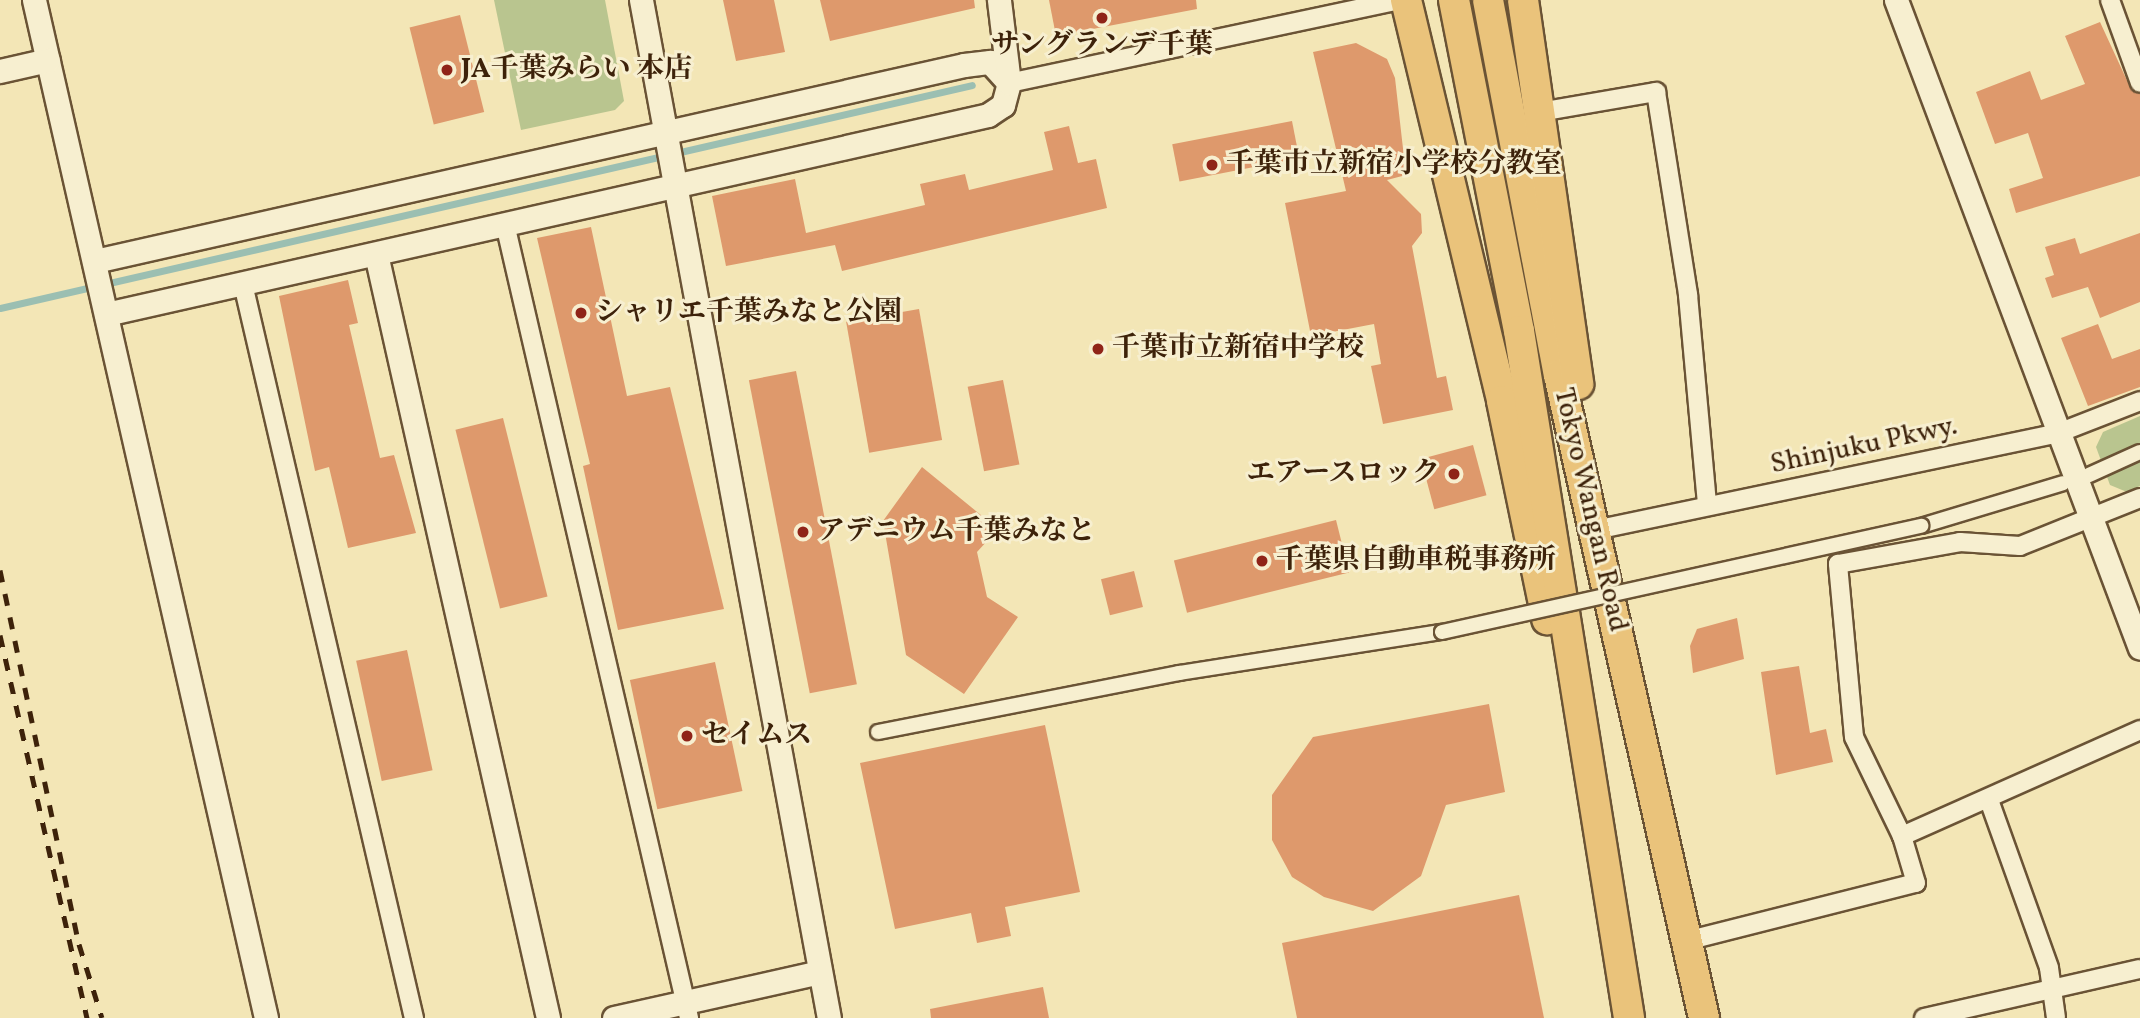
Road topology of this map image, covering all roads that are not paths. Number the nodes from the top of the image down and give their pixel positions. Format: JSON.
{"nodes":[{"id":1,"x":34,"y":0,"type":"edge"},
{"id":2,"x":641,"y":0,"type":"edge"},
{"id":3,"x":999,"y":0,"type":"edge"},
{"id":4,"x":1398,"y":0,"type":"edge"},
{"id":5,"x":1406,"y":0,"type":"edge"},
{"id":6,"x":1454,"y":0,"type":"edge"},
{"id":7,"x":1488,"y":0,"type":"edge"},
{"id":8,"x":1523,"y":0,"type":"edge"},
{"id":9,"x":1896,"y":0,"type":"edge"},
{"id":10,"x":2109,"y":0,"type":"edge"},
{"id":11,"x":48,"y":60,"type":"junction"},
{"id":12,"x":0,"y":71,"type":"edge"},
{"id":13,"x":1009,"y":83,"type":"junction"},
{"id":14,"x":2140,"y":83,"type":"edge"},
{"id":15,"x":1539,"y":112,"type":"junction"},
{"id":16,"x":666,"y":133,"type":"junction"},
{"id":17,"x":674,"y":186,"type":"junction"},
{"id":18,"x":505,"y":224,"type":"junction"},
{"id":19,"x":376,"y":254,"type":"junction"},
{"id":20,"x":97,"y":267,"type":"junction"},
{"id":21,"x":243,"y":284,"type":"junction"},
{"id":22,"x":104,"y":306,"type":"junction"},
{"id":23,"x":2140,"y":401,"type":"edge"},
{"id":24,"x":2058,"y":433,"type":"junction"},
{"id":25,"x":1577,"y":439,"type":"junction"},
{"id":26,"x":2140,"y":452,"type":"edge"},
{"id":27,"x":2089,"y":475,"type":"dead end"},
{"id":28,"x":2063,"y":483,"type":"dead end"},
{"id":29,"x":2140,"y":498,"type":"edge"},
{"id":30,"x":1707,"y":505,"type":"junction"},
{"id":31,"x":2090,"y":520,"type":"junction"},
{"id":32,"x":1595,"y":530,"type":"junction"},
{"id":33,"x":2140,"y":648,"type":"edge"},
{"id":34,"x":2140,"y":730,"type":"edge"},
{"id":35,"x":878,"y":732,"type":"dead end"},
{"id":36,"x":1581,"y":744,"type":"junction"},
{"id":37,"x":1989,"y":800,"type":"junction"},
{"id":38,"x":1902,"y":836,"type":"junction"},
{"id":39,"x":1686,"y":940,"type":"junction"},
{"id":40,"x":2140,"y":970,"type":"edge"},
{"id":41,"x":820,"y":972,"type":"junction"},
{"id":42,"x":2052,"y":989,"type":"junction"},
{"id":43,"x":687,"y":1010,"type":"edge"},
{"id":44,"x":266,"y":1018,"type":"edge"},
{"id":45,"x":414,"y":1018,"type":"edge"},
{"id":46,"x":548,"y":1018,"type":"edge"},
{"id":47,"x":614,"y":1018,"type":"edge"},
{"id":48,"x":829,"y":1018,"type":"edge"},
{"id":49,"x":1629,"y":1018,"type":"edge"},
{"id":50,"x":1704,"y":1018,"type":"edge"},
{"id":51,"x":1924,"y":1018,"type":"edge"},
{"id":52,"x":2056,"y":1018,"type":"edge"}],
"edges":[{"from":1,"to":11,"type":"street"},
{"from":2,"to":16,"type":"street"},
{"from":3,"to":13,"type":"street"},
{"from":4,"to":13,"type":"street"},
{"from":5,"to":36,"type":"highway"},
{"from":6,"to":36,"type":"highway","name":"Tokyo Wangan Road"},
{"from":7,"to":25,"type":"highway","name":"Tokyo Wangan Road"},
{"from":8,"to":15,"type":"highway"},
{"from":9,"to":24,"type":"street"},
{"from":10,"to":14,"type":"street"},
{"from":11,"to":12,"type":"street"},
{"from":11,"to":20,"type":"street"},
{"from":13,"to":16,"type":"street"},
{"from":13,"to":17,"type":"street"},
{"from":15,"to":25,"type":"highway"},
{"from":15,"to":30,"type":"street"},
{"from":16,"to":17,"type":"street"},
{"from":16,"to":20,"type":"street"},
{"from":17,"to":18,"type":"street"},
{"from":17,"to":41,"type":"street"},
{"from":18,"to":19,"type":"street"},
{"from":18,"to":43,"type":"street"},
{"from":19,"to":21,"type":"street"},
{"from":19,"to":46,"type":"street"},
{"from":20,"to":22,"type":"street"},
{"from":21,"to":22,"type":"street"},
{"from":21,"to":45,"type":"street"},
{"from":22,"to":44,"type":"street"},
{"from":23,"to":24,"type":"street","name":"Shinjuku Pkwy."},
{"from":24,"to":30,"type":"street","name":"Shinjuku Pkwy."},
{"from":24,"to":31,"type":"street"},
{"from":25,"to":32,"type":"highway","name":"Tokyo Wangan Road"},
{"from":26,"to":27,"type":"street"},
{"from":28,"to":35,"type":"street","bridge":true},
{"from":29,"to":31,"type":"street"},
{"from":30,"to":32,"type":"street","name":"Shinjuku Pkwy."},
{"from":31,"to":33,"type":"street"},
{"from":31,"to":38,"type":"street"},
{"from":32,"to":39,"type":"highway","name":"Tokyo Wangan Road"},
{"from":34,"to":37,"type":"street"},
{"from":36,"to":49,"type":"highway","name":"Tokyo Wangan Road"},
{"from":37,"to":38,"type":"street"},
{"from":37,"to":42,"type":"street"},
{"from":38,"to":39,"type":"street"},
{"from":39,"to":50,"type":"highway","name":"Tokyo Wangan Road"},
{"from":40,"to":42,"type":"street"},
{"from":41,"to":43,"type":"street"},
{"from":41,"to":48,"type":"street"},
{"from":42,"to":51,"type":"street"},
{"from":42,"to":52,"type":"street"},
{"from":43,"to":47,"type":"street"}]}
